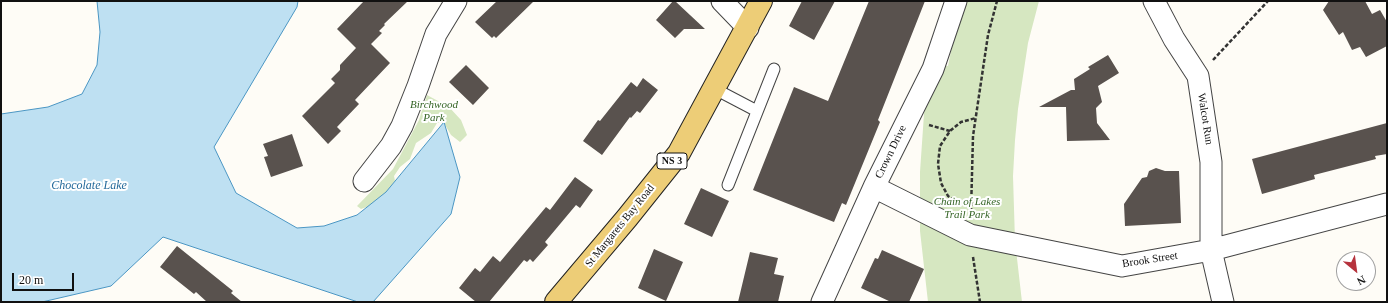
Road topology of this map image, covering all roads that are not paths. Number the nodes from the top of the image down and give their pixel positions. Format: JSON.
{"nodes":[{"id":1,"x":456,"y":1,"type":"edge"},
{"id":2,"x":722,"y":1,"type":"edge"},
{"id":3,"x":761,"y":1,"type":"edge"},
{"id":4,"x":956,"y":1,"type":"edge"},
{"id":5,"x":1154,"y":1,"type":"edge"},
{"id":6,"x":748,"y":28,"type":"junction"},
{"id":7,"x":774,"y":69,"type":"dead end"},
{"id":8,"x":715,"y":89,"type":"junction"},
{"id":9,"x":757,"y":111,"type":"junction"},
{"id":10,"x":364,"y":182,"type":"dead end"},
{"id":11,"x":728,"y":185,"type":"dead end"},
{"id":12,"x":874,"y":187,"type":"junction"},
{"id":13,"x":1387,"y":204,"type":"edge"},
{"id":14,"x":1211,"y":250,"type":"junction"},
{"id":15,"x":556,"y":302,"type":"edge"},
{"id":16,"x":822,"y":302,"type":"edge"},
{"id":17,"x":1223,"y":302,"type":"edge"}],
"edges":[{"from":1,"to":10,"type":"street"},
{"from":2,"to":6,"type":"street"},
{"from":3,"to":6,"type":"main road","name":"St Margarets Bay Road","number":"NS 3"},
{"from":4,"to":12,"type":"street","name":"Crown Drive"},
{"from":5,"to":14,"type":"street","name":"Walcot Run"},
{"from":6,"to":8,"type":"main road","name":"St Margarets Bay Road","number":"NS 3"},
{"from":7,"to":9,"type":"lane"},
{"from":8,"to":9,"type":"lane"},
{"from":8,"to":15,"type":"main road","name":"St Margarets Bay Road","number":"NS 3"},
{"from":9,"to":11,"type":"lane"},
{"from":12,"to":14,"type":"street","name":"Brook Street"},
{"from":12,"to":16,"type":"street","name":"Crown Drive"},
{"from":13,"to":14,"type":"street","name":"Brook Street"},
{"from":14,"to":17,"type":"street","name":"Walcot Run"}]}
